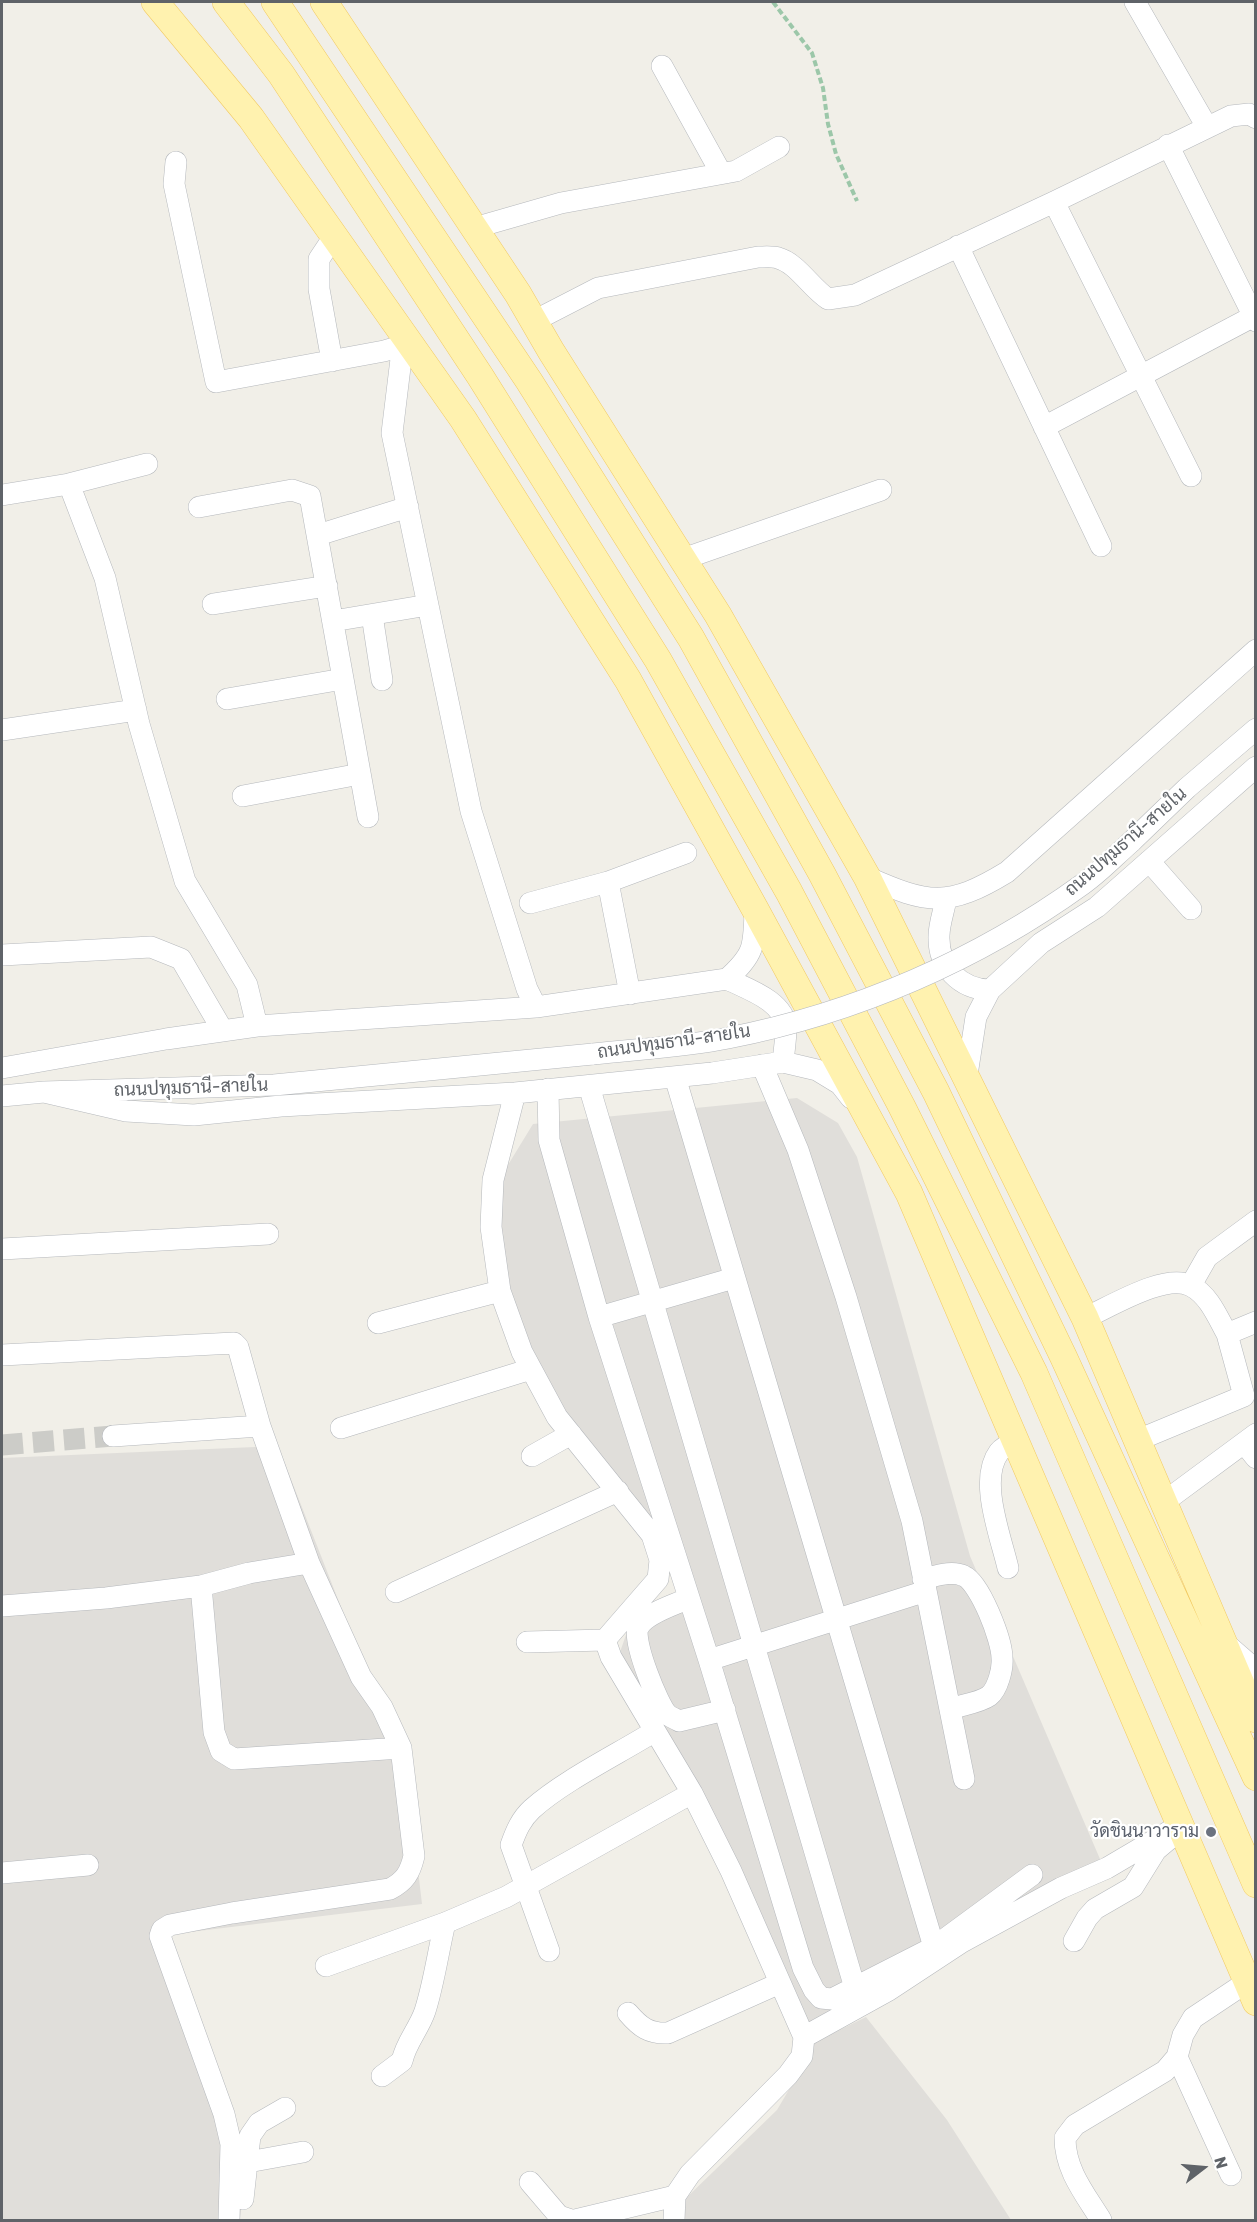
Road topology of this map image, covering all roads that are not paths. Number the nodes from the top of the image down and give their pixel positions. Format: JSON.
{"nodes":[{"id":1,"x":155,"y":2,"type":"edge"},
{"id":2,"x":226,"y":2,"type":"edge"},
{"id":3,"x":275,"y":2,"type":"edge"},
{"id":4,"x":324,"y":2,"type":"edge"},
{"id":5,"x":1135,"y":2,"type":"edge"},
{"id":6,"x":662,"y":66,"type":"dead end"},
{"id":7,"x":1256,"y":118,"type":"edge"},
{"id":8,"x":1207,"y":127,"type":"junction"},
{"id":9,"x":1168,"y":145,"type":"junction"},
{"id":10,"x":778,"y":147,"type":"dead end"},
{"id":11,"x":176,"y":162,"type":"dead end"},
{"id":12,"x":721,"y":173,"type":"junction"},
{"id":13,"x":1054,"y":202,"type":"junction"},
{"id":14,"x":474,"y":228,"type":"junction"},
{"id":15,"x":335,"y":235,"type":"junction"},
{"id":16,"x":958,"y":246,"type":"junction"},
{"id":17,"x":456,"y":273,"type":"junction"},
{"id":18,"x":518,"y":294,"type":"junction"},
{"id":19,"x":1255,"y":318,"type":"edge"},
{"id":20,"x":534,"y":321,"type":"junction"},
{"id":21,"x":411,"y":343,"type":"junction"},
{"id":22,"x":332,"y":361,"type":"junction"},
{"id":23,"x":480,"y":376,"type":"junction"},
{"id":24,"x":1141,"y":376,"type":"junction"},
{"id":25,"x":1044,"y":427,"type":"junction"},
{"id":26,"x":147,"y":464,"type":"dead end"},
{"id":27,"x":1191,"y":476,"type":"dead end"},
{"id":28,"x":501,"y":477,"type":"junction"},
{"id":29,"x":69,"y":484,"type":"junction"},
{"id":30,"x":881,"y":490,"type":"dead end"},
{"id":31,"x":2,"y":495,"type":"edge"},
{"id":32,"x":199,"y":507,"type":"dead end"},
{"id":33,"x":408,"y":507,"type":"junction"},
{"id":34,"x":318,"y":535,"type":"junction"},
{"id":35,"x":1101,"y":546,"type":"dead end"},
{"id":36,"x":683,"y":559,"type":"junction"},
{"id":37,"x":327,"y":586,"type":"junction"},
{"id":38,"x":213,"y":604,"type":"dead end"},
{"id":39,"x":428,"y":605,"type":"junction"},
{"id":40,"x":372,"y":615,"type":"junction"},
{"id":41,"x":333,"y":621,"type":"junction"},
{"id":42,"x":1256,"y":650,"type":"edge"},
{"id":43,"x":343,"y":679,"type":"junction"},
{"id":44,"x":382,"y":680,"type":"dead end"},
{"id":45,"x":227,"y":699,"type":"dead end"},
{"id":46,"x":136,"y":710,"type":"junction"},
{"id":47,"x":1256,"y":729,"type":"edge"},
{"id":48,"x":2,"y":730,"type":"edge"},
{"id":49,"x":1256,"y":767,"type":"edge"},
{"id":50,"x":360,"y":774,"type":"junction"},
{"id":51,"x":243,"y":796,"type":"dead end"},
{"id":52,"x":368,"y":818,"type":"dead end"},
{"id":53,"x":686,"y":853,"type":"dead end"},
{"id":54,"x":1149,"y":861,"type":"junction"},
{"id":55,"x":867,"y":877,"type":"junction"},
{"id":56,"x":608,"y":882,"type":"junction"},
{"id":57,"x":946,"y":899,"type":"junction"},
{"id":58,"x":530,"y":903,"type":"dead end"},
{"id":59,"x":756,"y":909,"type":"junction"},
{"id":60,"x":1191,"y":909,"type":"dead end"},
{"id":61,"x":2,"y":955,"type":"edge"},
{"id":62,"x":727,"y":979,"type":"junction"},
{"id":63,"x":990,"y":990,"type":"junction"},
{"id":64,"x":630,"y":994,"type":"junction"},
{"id":65,"x":536,"y":1007,"type":"junction"},
{"id":66,"x":257,"y":1026,"type":"junction"},
{"id":67,"x":222,"y":1031,"type":"junction"},
{"id":68,"x":773,"y":1063,"type":"junction"},
{"id":69,"x":2,"y":1068,"type":"edge"},
{"id":70,"x":967,"y":1075,"type":"junction"},
{"id":71,"x":675,"y":1077,"type":"junction"},
{"id":72,"x":589,"y":1086,"type":"junction"},
{"id":73,"x":548,"y":1089,"type":"junction"},
{"id":74,"x":44,"y":1092,"type":"junction"},
{"id":75,"x":515,"y":1093,"type":"junction"},
{"id":76,"x":2,"y":1096,"type":"edge"},
{"id":77,"x":874,"y":1126,"type":"junction"},
{"id":78,"x":1002,"y":1148,"type":"junction"},
{"id":79,"x":909,"y":1193,"type":"junction"},
{"id":80,"x":1256,"y":1221,"type":"edge"},
{"id":81,"x":268,"y":1234,"type":"dead end"},
{"id":82,"x":2,"y":1249,"type":"edge"},
{"id":83,"x":734,"y":1278,"type":"junction"},
{"id":84,"x":1191,"y":1285,"type":"junction"},
{"id":85,"x":500,"y":1291,"type":"junction"},
{"id":86,"x":651,"y":1302,"type":"junction"},
{"id":87,"x":599,"y":1317,"type":"junction"},
{"id":88,"x":1085,"y":1318,"type":"junction"},
{"id":89,"x":1256,"y":1322,"type":"edge"},
{"id":90,"x":378,"y":1323,"type":"dead end"},
{"id":91,"x":1227,"y":1334,"type":"junction"},
{"id":92,"x":2,"y":1355,"type":"edge"},
{"id":93,"x":1064,"y":1358,"type":"junction"},
{"id":94,"x":531,"y":1369,"type":"junction"},
{"id":95,"x":1034,"y":1373,"type":"junction"},
{"id":96,"x":1250,"y":1401,"type":"edge"},
{"id":97,"x":260,"y":1426,"type":"junction"},
{"id":98,"x":341,"y":1428,"type":"dead end"},
{"id":99,"x":571,"y":1434,"type":"junction"},
{"id":100,"x":113,"y":1436,"type":"tunnel mouth"},
{"id":101,"x":1138,"y":1440,"type":"junction"},
{"id":102,"x":1015,"y":1442,"type":"junction"},
{"id":103,"x":1252,"y":1445,"type":"edge"},
{"id":104,"x":532,"y":1456,"type":"dead end"},
{"id":105,"x":618,"y":1491,"type":"junction"},
{"id":106,"x":1164,"y":1502,"type":"junction"},
{"id":107,"x":309,"y":1563,"type":"junction"},
{"id":108,"x":1008,"y":1568,"type":"dead end"},
{"id":109,"x":925,"y":1585,"type":"junction"},
{"id":110,"x":201,"y":1586,"type":"junction"},
{"id":111,"x":396,"y":1592,"type":"dead end"},
{"id":112,"x":689,"y":1598,"type":"junction"},
{"id":113,"x":2,"y":1605,"type":"edge"},
{"id":114,"x":837,"y":1619,"type":"junction"},
{"id":115,"x":1221,"y":1639,"type":"junction"},
{"id":116,"x":605,"y":1640,"type":"junction"},
{"id":117,"x":527,"y":1642,"type":"dead end"},
{"id":118,"x":754,"y":1645,"type":"junction"},
{"id":119,"x":709,"y":1660,"type":"junction"},
{"id":120,"x":1256,"y":1670,"type":"edge"},
{"id":121,"x":950,"y":1709,"type":"junction"},
{"id":122,"x":725,"y":1710,"type":"junction"},
{"id":123,"x":1256,"y":1719,"type":"edge"},
{"id":124,"x":655,"y":1731,"type":"junction"},
{"id":125,"x":401,"y":1749,"type":"junction"},
{"id":126,"x":1256,"y":1777,"type":"edge"},
{"id":127,"x":964,"y":1779,"type":"dead end"},
{"id":128,"x":692,"y":1793,"type":"junction"},
{"id":129,"x":1181,"y":1828,"type":"junction"},
{"id":130,"x":88,"y":1865,"type":"dead end"},
{"id":131,"x":2,"y":1873,"type":"edge"},
{"id":132,"x":1032,"y":1875,"type":"dead end"},
{"id":133,"x":1256,"y":1884,"type":"edge"},
{"id":134,"x":525,"y":1886,"type":"junction"},
{"id":135,"x":445,"y":1923,"type":"junction"},
{"id":136,"x":1074,"y":1941,"type":"dead end"},
{"id":137,"x":934,"y":1947,"type":"junction"},
{"id":138,"x":549,"y":1951,"type":"dead end"},
{"id":139,"x":326,"y":1966,"type":"dead end"},
{"id":140,"x":780,"y":1983,"type":"junction"},
{"id":141,"x":855,"y":1988,"type":"junction"},
{"id":142,"x":1251,"y":1992,"type":"edge"},
{"id":143,"x":628,"y":2013,"type":"dead end"},
{"id":144,"x":804,"y":2037,"type":"junction"},
{"id":145,"x":1177,"y":2057,"type":"junction"},
{"id":146,"x":382,"y":2076,"type":"dead end"},
{"id":147,"x":285,"y":2108,"type":"dead end"},
{"id":148,"x":303,"y":2152,"type":"dead end"},
{"id":149,"x":248,"y":2162,"type":"junction"},
{"id":150,"x":1231,"y":2175,"type":"dead end"},
{"id":151,"x":530,"y":2182,"type":"dead end"},
{"id":152,"x":675,"y":2196,"type":"junction"},
{"id":153,"x":640,"y":2212,"type":"edge"},
{"id":154,"x":229,"y":2220,"type":"edge"},
{"id":155,"x":243,"y":2220,"type":"edge"},
{"id":156,"x":573,"y":2220,"type":"edge"},
{"id":157,"x":674,"y":2220,"type":"edge"},
{"id":158,"x":1101,"y":2220,"type":"edge"}],
"edges":[{"from":1,"to":15,"type":"main road"},
{"from":2,"to":23,"type":"main road"},
{"from":3,"to":17,"type":"main road"},
{"from":4,"to":14,"type":"main road"},
{"from":5,"to":8,"type":"street"},
{"from":6,"to":12,"type":"street"},
{"from":7,"to":8,"type":"street"},
{"from":8,"to":9,"type":"street"},
{"from":9,"to":13,"type":"street"},
{"from":9,"to":19,"type":"street"},
{"from":10,"to":12,"type":"street"},
{"from":11,"to":22,"type":"street"},
{"from":12,"to":14,"type":"street"},
{"from":13,"to":16,"type":"street"},
{"from":13,"to":24,"type":"street"},
{"from":14,"to":18,"type":"main road"},
{"from":15,"to":21,"type":"main road"},
{"from":15,"to":22,"type":"street"},
{"from":16,"to":20,"type":"street"},
{"from":16,"to":25,"type":"street"},
{"from":17,"to":18,"type":"main road"},
{"from":17,"to":93,"type":"main road"},
{"from":18,"to":20,"type":"main road"},
{"from":19,"to":24,"type":"street"},
{"from":20,"to":36,"type":"main road"},
{"from":21,"to":22,"type":"street"},
{"from":21,"to":28,"type":"main road"},
{"from":21,"to":33,"type":"street"},
{"from":23,"to":28,"type":"main road"},
{"from":23,"to":95,"type":"main road"},
{"from":24,"to":25,"type":"street"},
{"from":24,"to":27,"type":"street"},
{"from":25,"to":35,"type":"street"},
{"from":26,"to":29,"type":"street"},
{"from":28,"to":59,"type":"main road"},
{"from":29,"to":31,"type":"street"},
{"from":29,"to":46,"type":"street"},
{"from":30,"to":36,"type":"street"},
{"from":32,"to":34,"type":"street"},
{"from":33,"to":34,"type":"street"},
{"from":33,"to":39,"type":"street"},
{"from":34,"to":37,"type":"street"},
{"from":36,"to":55,"type":"main road"},
{"from":37,"to":38,"type":"street"},
{"from":37,"to":41,"type":"street"},
{"from":39,"to":40,"type":"street"},
{"from":39,"to":65,"type":"street"},
{"from":40,"to":41,"type":"street"},
{"from":40,"to":44,"type":"street"},
{"from":41,"to":43,"type":"street"},
{"from":42,"to":57,"type":"street"},
{"from":43,"to":45,"type":"street"},
{"from":43,"to":50,"type":"street"},
{"from":46,"to":48,"type":"street"},
{"from":46,"to":66,"type":"street"},
{"from":47,"to":74,"type":"street","name":"ถนนปทุมธานี-สายใน","bridge":true},
{"from":49,"to":54,"type":"street"},
{"from":50,"to":51,"type":"street"},
{"from":50,"to":52,"type":"street"},
{"from":53,"to":56,"type":"street"},
{"from":54,"to":60,"type":"street"},
{"from":54,"to":63,"type":"street"},
{"from":55,"to":57,"type":"street"},
{"from":55,"to":70,"type":"main road"},
{"from":56,"to":58,"type":"street"},
{"from":56,"to":64,"type":"street"},
{"from":57,"to":63,"type":"street"},
{"from":59,"to":62,"type":"street"},
{"from":59,"to":77,"type":"main road"},
{"from":61,"to":67,"type":"street"},
{"from":62,"to":64,"type":"street"},
{"from":62,"to":68,"type":"street"},
{"from":63,"to":70,"type":"street"},
{"from":64,"to":65,"type":"street"},
{"from":65,"to":66,"type":"street"},
{"from":66,"to":67,"type":"street"},
{"from":67,"to":69,"type":"street"},
{"from":68,"to":71,"type":"street"},
{"from":68,"to":77,"type":"street"},
{"from":68,"to":109,"type":"street"},
{"from":70,"to":78,"type":"main road"},
{"from":71,"to":72,"type":"street"},
{"from":71,"to":83,"type":"street"},
{"from":72,"to":73,"type":"street"},
{"from":72,"to":86,"type":"street"},
{"from":73,"to":75,"type":"street"},
{"from":73,"to":87,"type":"street"},
{"from":74,"to":75,"type":"street"},
{"from":74,"to":76,"type":"street","name":"ถนนปทุมธานี-สายใน"},
{"from":75,"to":85,"type":"street"},
{"from":77,"to":79,"type":"main road"},
{"from":78,"to":88,"type":"main road"},
{"from":78,"to":93,"type":"main road"},
{"from":79,"to":95,"type":"main road"},
{"from":79,"to":102,"type":"main road"},
{"from":80,"to":84,"type":"street"},
{"from":81,"to":82,"type":"street"},
{"from":83,"to":86,"type":"street"},
{"from":83,"to":114,"type":"street"},
{"from":84,"to":88,"type":"street"},
{"from":84,"to":91,"type":"street"},
{"from":85,"to":90,"type":"street"},
{"from":85,"to":94,"type":"street"},
{"from":86,"to":87,"type":"street"},
{"from":86,"to":118,"type":"street"},
{"from":87,"to":112,"type":"street"},
{"from":88,"to":101,"type":"main road"},
{"from":89,"to":91,"type":"street"},
{"from":91,"to":96,"type":"street"},
{"from":92,"to":97,"type":"street"},
{"from":93,"to":126,"type":"main road"},
{"from":94,"to":98,"type":"street"},
{"from":94,"to":99,"type":"street"},
{"from":95,"to":133,"type":"main road"},
{"from":96,"to":101,"type":"street"},
{"from":97,"to":100,"type":"street"},
{"from":97,"to":107,"type":"street"},
{"from":99,"to":104,"type":"street"},
{"from":99,"to":105,"type":"street"},
{"from":101,"to":106,"type":"main road"},
{"from":102,"to":108,"type":"street"},
{"from":102,"to":129,"type":"main road"},
{"from":103,"to":106,"type":"street"},
{"from":105,"to":111,"type":"street"},
{"from":105,"to":116,"type":"street"},
{"from":106,"to":115,"type":"main road"},
{"from":107,"to":110,"type":"street"},
{"from":107,"to":125,"type":"street"},
{"from":109,"to":114,"type":"street"},
{"from":109,"to":121,"type":"street"},
{"from":109,"to":121,"type":"street"},
{"from":110,"to":113,"type":"street"},
{"from":110,"to":125,"type":"street"},
{"from":112,"to":119,"type":"street"},
{"from":112,"to":122,"type":"street"},
{"from":114,"to":118,"type":"street"},
{"from":114,"to":137,"type":"street"},
{"from":115,"to":120,"type":"street"},
{"from":115,"to":123,"type":"main road"},
{"from":116,"to":117,"type":"street"},
{"from":116,"to":124,"type":"street"},
{"from":118,"to":119,"type":"street"},
{"from":118,"to":141,"type":"street"},
{"from":119,"to":122,"type":"street"},
{"from":121,"to":127,"type":"street"},
{"from":122,"to":141,"type":"street"},
{"from":124,"to":128,"type":"street"},
{"from":124,"to":134,"type":"street"},
{"from":125,"to":154,"type":"street"},
{"from":128,"to":134,"type":"street"},
{"from":128,"to":140,"type":"street"},
{"from":129,"to":136,"type":"street"},
{"from":129,"to":142,"type":"main road"},
{"from":129,"to":144,"type":"street"},
{"from":130,"to":131,"type":"street"},
{"from":132,"to":137,"type":"street"},
{"from":134,"to":135,"type":"street"},
{"from":134,"to":138,"type":"street"},
{"from":135,"to":139,"type":"street"},
{"from":135,"to":146,"type":"street"},
{"from":137,"to":141,"type":"street"},
{"from":140,"to":143,"type":"street"},
{"from":140,"to":144,"type":"street"},
{"from":142,"to":145,"type":"street"},
{"from":144,"to":152,"type":"street"},
{"from":145,"to":150,"type":"street"},
{"from":145,"to":158,"type":"street"},
{"from":147,"to":149,"type":"street"},
{"from":148,"to":149,"type":"street"},
{"from":149,"to":155,"type":"street"},
{"from":151,"to":156,"type":"street"},
{"from":152,"to":153,"type":"street"},
{"from":152,"to":157,"type":"street"},
{"from":153,"to":156,"type":"street"}]}
